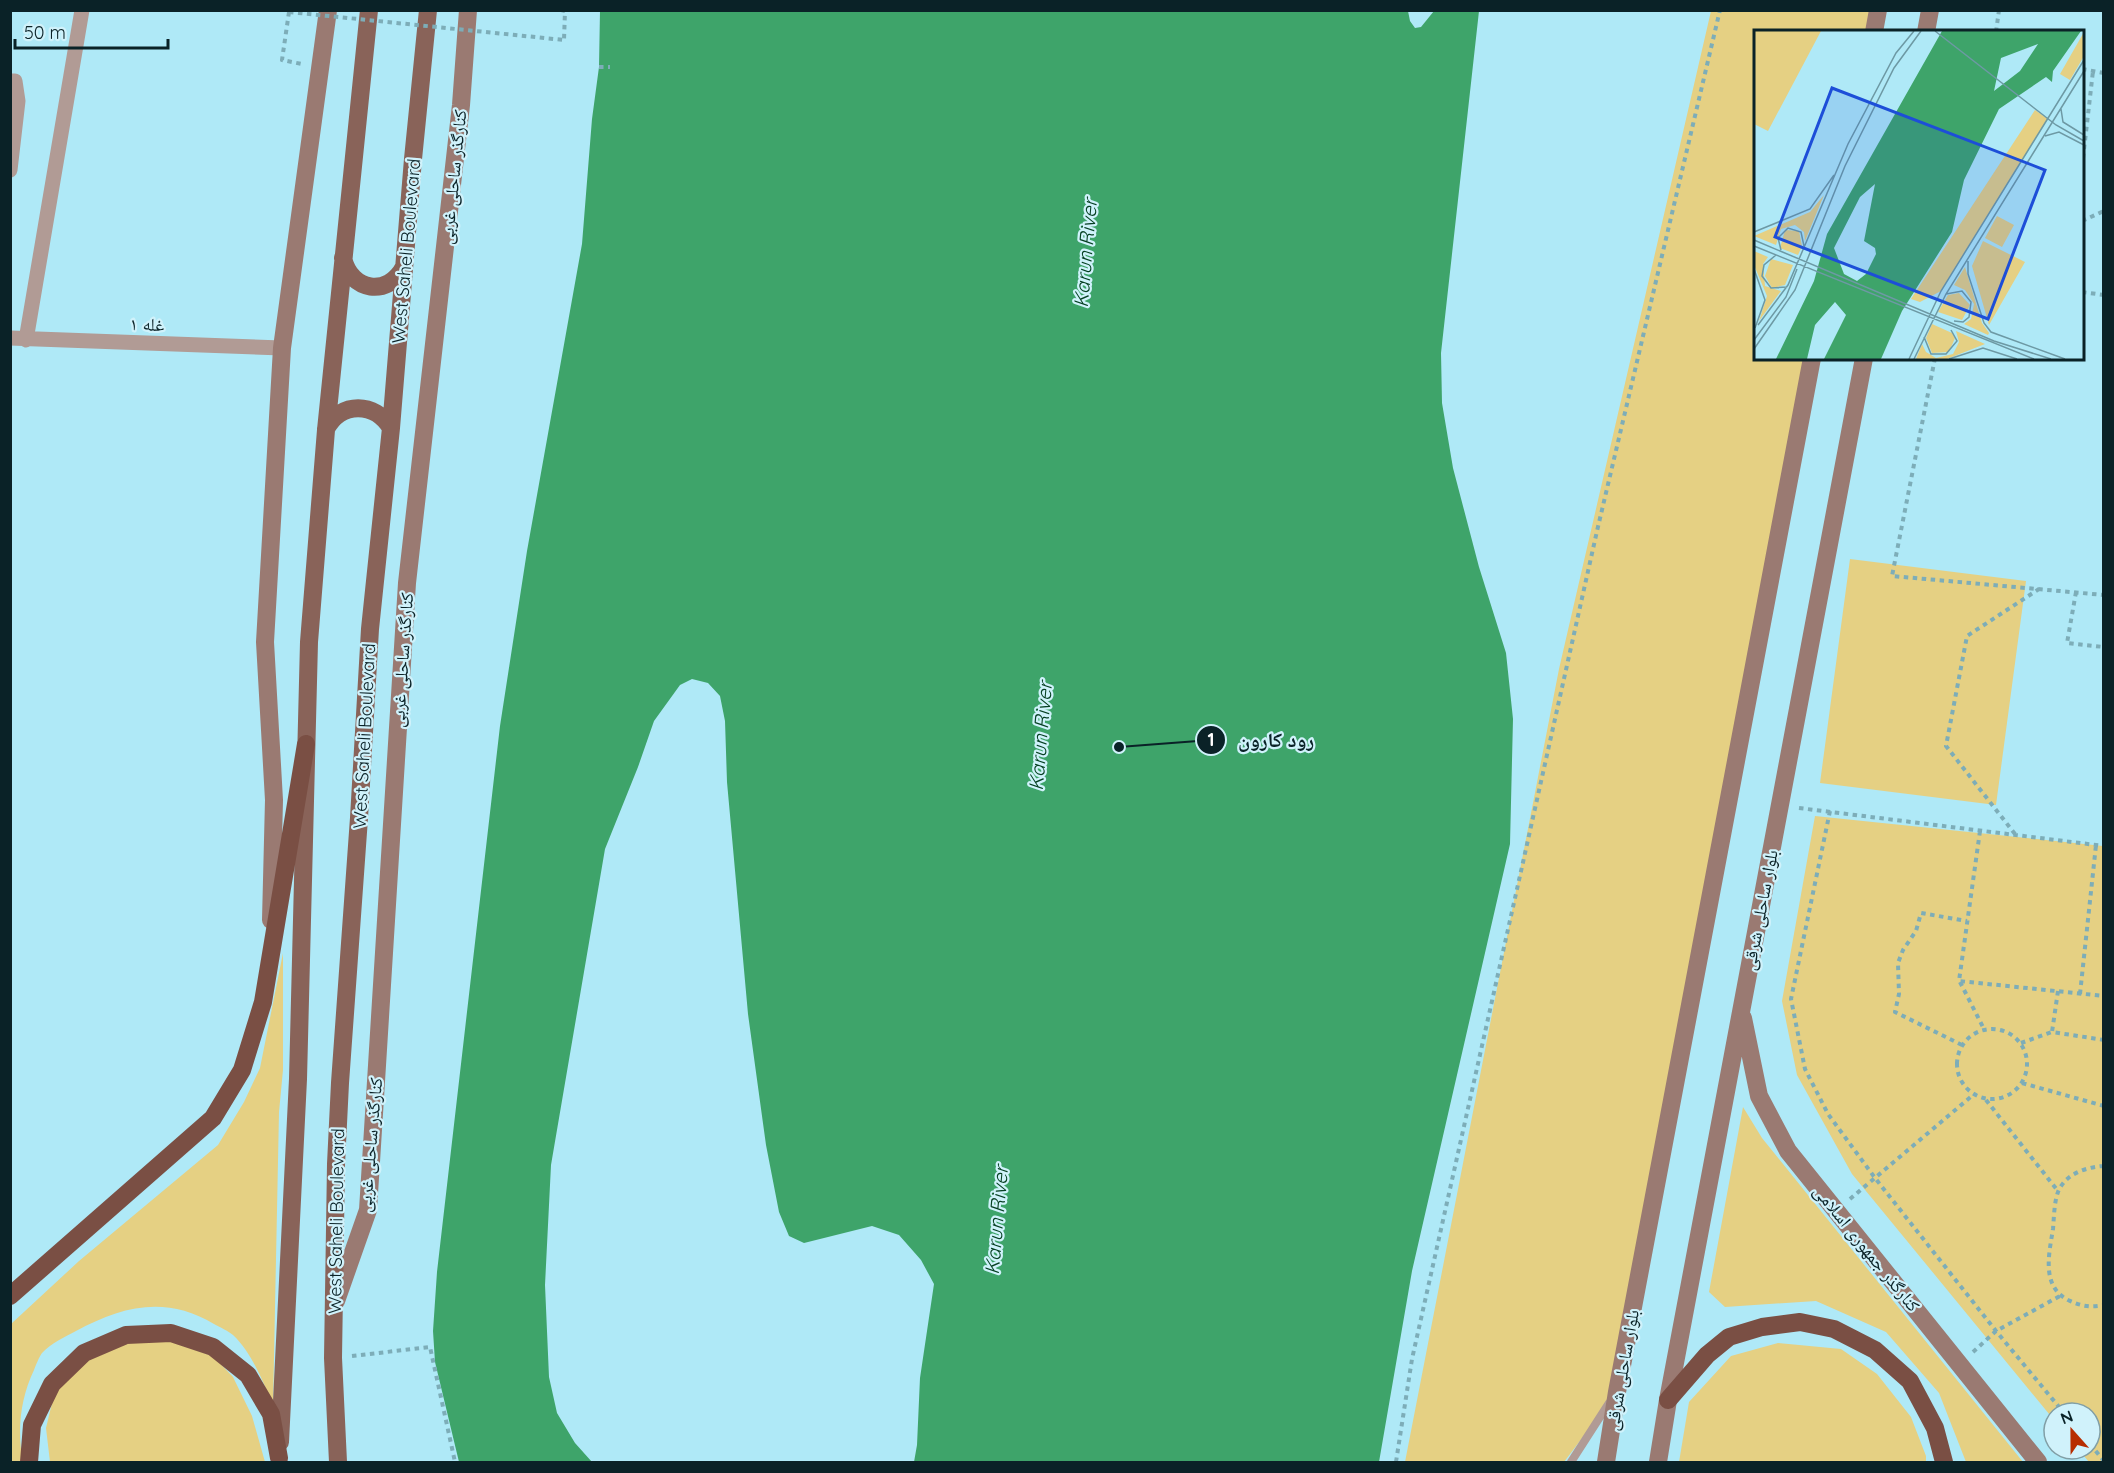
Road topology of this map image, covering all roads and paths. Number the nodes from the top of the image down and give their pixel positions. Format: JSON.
{"nodes":[{"id":1,"x":82,"y":10,"type":"edge"},
{"id":2,"x":328,"y":10,"type":"edge"},
{"id":3,"x":369,"y":10,"type":"edge"},
{"id":4,"x":428,"y":10,"type":"edge"},
{"id":5,"x":468,"y":10,"type":"edge"},
{"id":6,"x":561,"y":10,"type":"edge"},
{"id":7,"x":1720,"y":10,"type":"edge"},
{"id":8,"x":1878,"y":10,"type":"edge"},
{"id":9,"x":1930,"y":10,"type":"edge"},
{"id":10,"x":2000,"y":10,"type":"edge"},
{"id":11,"x":289,"y":12,"type":"edge"},
{"id":12,"x":1874,"y":30,"type":"edge"},
{"id":13,"x":1926,"y":30,"type":"edge"},
{"id":14,"x":1996,"y":30,"type":"edge"},
{"id":15,"x":282,"y":60,"type":"dead end"},
{"id":16,"x":599,"y":67,"type":"dead end"},
{"id":17,"x":610,"y":67,"type":"dead end"},
{"id":18,"x":2084,"y":69,"type":"edge"},
{"id":19,"x":2093,"y":71,"type":"junction"},
{"id":20,"x":2103,"y":73,"type":"edge"},
{"id":21,"x":13,"y":81,"type":"edge"},
{"id":22,"x":2084,"y":150,"type":"edge"},
{"id":23,"x":11,"y":162,"type":"edge"},
{"id":24,"x":2103,"y":211,"type":"edge"},
{"id":25,"x":2084,"y":220,"type":"edge"},
{"id":26,"x":343,"y":258,"type":"junction"},
{"id":27,"x":404,"y":267,"type":"junction"},
{"id":28,"x":2084,"y":292,"type":"edge"},
{"id":29,"x":2103,"y":295,"type":"edge"},
{"id":30,"x":10,"y":338,"type":"edge"},
{"id":31,"x":26,"y":340,"type":"junction"},
{"id":32,"x":282,"y":348,"type":"junction"},
{"id":33,"x":1812,"y":360,"type":"edge"},
{"id":34,"x":1864,"y":360,"type":"edge"},
{"id":35,"x":1935,"y":360,"type":"edge"},
{"id":36,"x":391,"y":428,"type":"junction"},
{"id":37,"x":326,"y":430,"type":"junction"},
{"id":38,"x":2039,"y":589,"type":"junction"},
{"id":39,"x":2076,"y":592,"type":"junction"},
{"id":40,"x":2103,"y":595,"type":"edge"},
{"id":41,"x":2103,"y":647,"type":"edge"},
{"id":42,"x":306,"y":744,"type":"junction"},
{"id":43,"x":1780,"y":806,"type":"junction"},
{"id":44,"x":1830,"y":811,"type":"junction"},
{"id":45,"x":1980,"y":831,"type":"junction"},
{"id":46,"x":2015,"y":835,"type":"junction"},
{"id":47,"x":2096,"y":845,"type":"junction"},
{"id":48,"x":2103,"y":846,"type":"edge"},
{"id":49,"x":1967,"y":921,"type":"junction"},
{"id":50,"x":270,"y":961,"type":"junction"},
{"id":51,"x":1959,"y":981,"type":"junction"},
{"id":52,"x":2058,"y":991,"type":"junction"},
{"id":53,"x":2080,"y":994,"type":"junction"},
{"id":54,"x":2103,"y":996,"type":"edge"},
{"id":55,"x":1741,"y":1010,"type":"junction"},
{"id":56,"x":1984,"y":1029,"type":"junction"},
{"id":57,"x":2052,"y":1032,"type":"junction"},
{"id":58,"x":2103,"y":1040,"type":"edge"},
{"id":59,"x":2021,"y":1043,"type":"junction"},
{"id":60,"x":1962,"y":1045,"type":"junction"},
{"id":61,"x":2022,"y":1083,"type":"junction"},
{"id":62,"x":1973,"y":1095,"type":"junction"},
{"id":63,"x":1986,"y":1099,"type":"junction"},
{"id":64,"x":2103,"y":1106,"type":"edge"},
{"id":65,"x":2103,"y":1166,"type":"edge"},
{"id":66,"x":1875,"y":1178,"type":"junction"},
{"id":67,"x":2058,"y":1191,"type":"junction"},
{"id":68,"x":1836,"y":1211,"type":"junction"},
{"id":69,"x":10,"y":1296,"type":"edge"},
{"id":70,"x":2060,"y":1296,"type":"junction"},
{"id":71,"x":2103,"y":1305,"type":"edge"},
{"id":72,"x":334,"y":1306,"type":"junction"},
{"id":73,"x":1996,"y":1331,"type":"junction"},
{"id":74,"x":333,"y":1358,"type":"junction"},
{"id":75,"x":1959,"y":1364,"type":"junction"},
{"id":76,"x":1617,"y":1392,"type":"junction"},
{"id":77,"x":1668,"y":1400,"type":"junction"},
{"id":78,"x":2054,"y":1401,"type":"edge"},
{"id":79,"x":279,"y":1460,"type":"edge"},
{"id":80,"x":29,"y":1462,"type":"edge"},
{"id":81,"x":338,"y":1462,"type":"edge"},
{"id":82,"x":455,"y":1462,"type":"edge"},
{"id":83,"x":1396,"y":1462,"type":"edge"},
{"id":84,"x":1571,"y":1462,"type":"edge"},
{"id":85,"x":1606,"y":1462,"type":"edge"},
{"id":86,"x":1658,"y":1462,"type":"edge"},
{"id":87,"x":1944,"y":1462,"type":"edge"},
{"id":88,"x":2038,"y":1462,"type":"edge"}],
"edges":[{"from":1,"to":31,"type":"street"},
{"from":2,"to":32,"type":"main road"},
{"from":3,"to":26,"type":"main road"},
{"from":4,"to":27,"type":"main road","name":"West Saheli Boulevard"},
{"from":5,"to":72,"type":"main road","name":"کنارگذر ساحلی غربی"},
{"from":6,"to":11,"type":"path","bridge":true},
{"from":7,"to":83,"type":"path"},
{"from":8,"to":12,"type":"main road"},
{"from":9,"to":13,"type":"main road"},
{"from":10,"to":14,"type":"path"},
{"from":11,"to":15,"type":"path"},
{"from":16,"to":17,"type":"path"},
{"from":18,"to":19,"type":"path"},
{"from":19,"to":20,"type":"path"},
{"from":19,"to":22,"type":"path"},
{"from":21,"to":23,"type":"street"},
{"from":24,"to":25,"type":"path"},
{"from":26,"to":27,"type":"main road"},
{"from":26,"to":37,"type":"main road"},
{"from":27,"to":36,"type":"main road","name":"West Saheli Boulevard"},
{"from":28,"to":29,"type":"path"},
{"from":30,"to":31,"type":"street","name":"غله ۱"},
{"from":31,"to":32,"type":"street","name":"غله ۱"},
{"from":32,"to":50,"type":"main road"},
{"from":33,"to":76,"type":"main road","name":"بلوار ساحلی شرقی"},
{"from":34,"to":43,"type":"main road","name":"بلوار ساحلی شرقی"},
{"from":35,"to":38,"type":"path"},
{"from":36,"to":37,"type":"main road"},
{"from":36,"to":72,"type":"main road","name":"West Saheli Boulevard"},
{"from":37,"to":42,"type":"main road"},
{"from":38,"to":39,"type":"path"},
{"from":38,"to":46,"type":"path"},
{"from":39,"to":40,"type":"path"},
{"from":39,"to":41,"type":"path"},
{"from":42,"to":50,"type":"highway"},
{"from":42,"to":79,"type":"main road"},
{"from":43,"to":44,"type":"path"},
{"from":43,"to":55,"type":"main road","name":"بلوار ساحلی شرقی"},
{"from":44,"to":45,"type":"path"},
{"from":44,"to":66,"type":"path"},
{"from":45,"to":46,"type":"path"},
{"from":45,"to":49,"type":"path"},
{"from":46,"to":47,"type":"path"},
{"from":47,"to":48,"type":"path"},
{"from":47,"to":53,"type":"path"},
{"from":49,"to":51,"type":"path"},
{"from":49,"to":60,"type":"path"},
{"from":50,"to":69,"type":"highway"},
{"from":51,"to":52,"type":"path"},
{"from":51,"to":56,"type":"path"},
{"from":52,"to":53,"type":"path"},
{"from":52,"to":57,"type":"path"},
{"from":53,"to":54,"type":"path"},
{"from":55,"to":68,"type":"main road","name":"کنارگذر جمهوری اسلامی"},
{"from":55,"to":77,"type":"main road","name":"بلوار ساحلی شرقی"},
{"from":56,"to":59,"type":"path"},
{"from":56,"to":60,"type":"path"},
{"from":57,"to":58,"type":"path"},
{"from":57,"to":59,"type":"path"},
{"from":59,"to":61,"type":"path"},
{"from":60,"to":62,"type":"path"},
{"from":61,"to":63,"type":"path"},
{"from":61,"to":64,"type":"path"},
{"from":62,"to":63,"type":"path"},
{"from":62,"to":66,"type":"path"},
{"from":63,"to":67,"type":"path"},
{"from":65,"to":67,"type":"path"},
{"from":66,"to":68,"type":"path"},
{"from":66,"to":73,"type":"path"},
{"from":67,"to":70,"type":"path"},
{"from":68,"to":75,"type":"main road","name":"کنارگذر جمهوری اسلامی"},
{"from":70,"to":71,"type":"path"},
{"from":70,"to":73,"type":"path"},
{"from":72,"to":74,"type":"main road","name":"West Saheli Boulevard"},
{"from":73,"to":75,"type":"path"},
{"from":73,"to":78,"type":"path"},
{"from":74,"to":81,"type":"main road","name":"West Saheli Boulevard"},
{"from":74,"to":82,"type":"path"},
{"from":75,"to":88,"type":"main road","name":"کنارگذر جمهوری اسلامی"},
{"from":76,"to":84,"type":"lane"},
{"from":76,"to":85,"type":"main road","name":"بلوار ساحلی شرقی"},
{"from":77,"to":86,"type":"main road","name":"بلوار ساحلی شرقی"},
{"from":77,"to":87,"type":"highway"},
{"from":79,"to":80,"type":"highway"}]}
